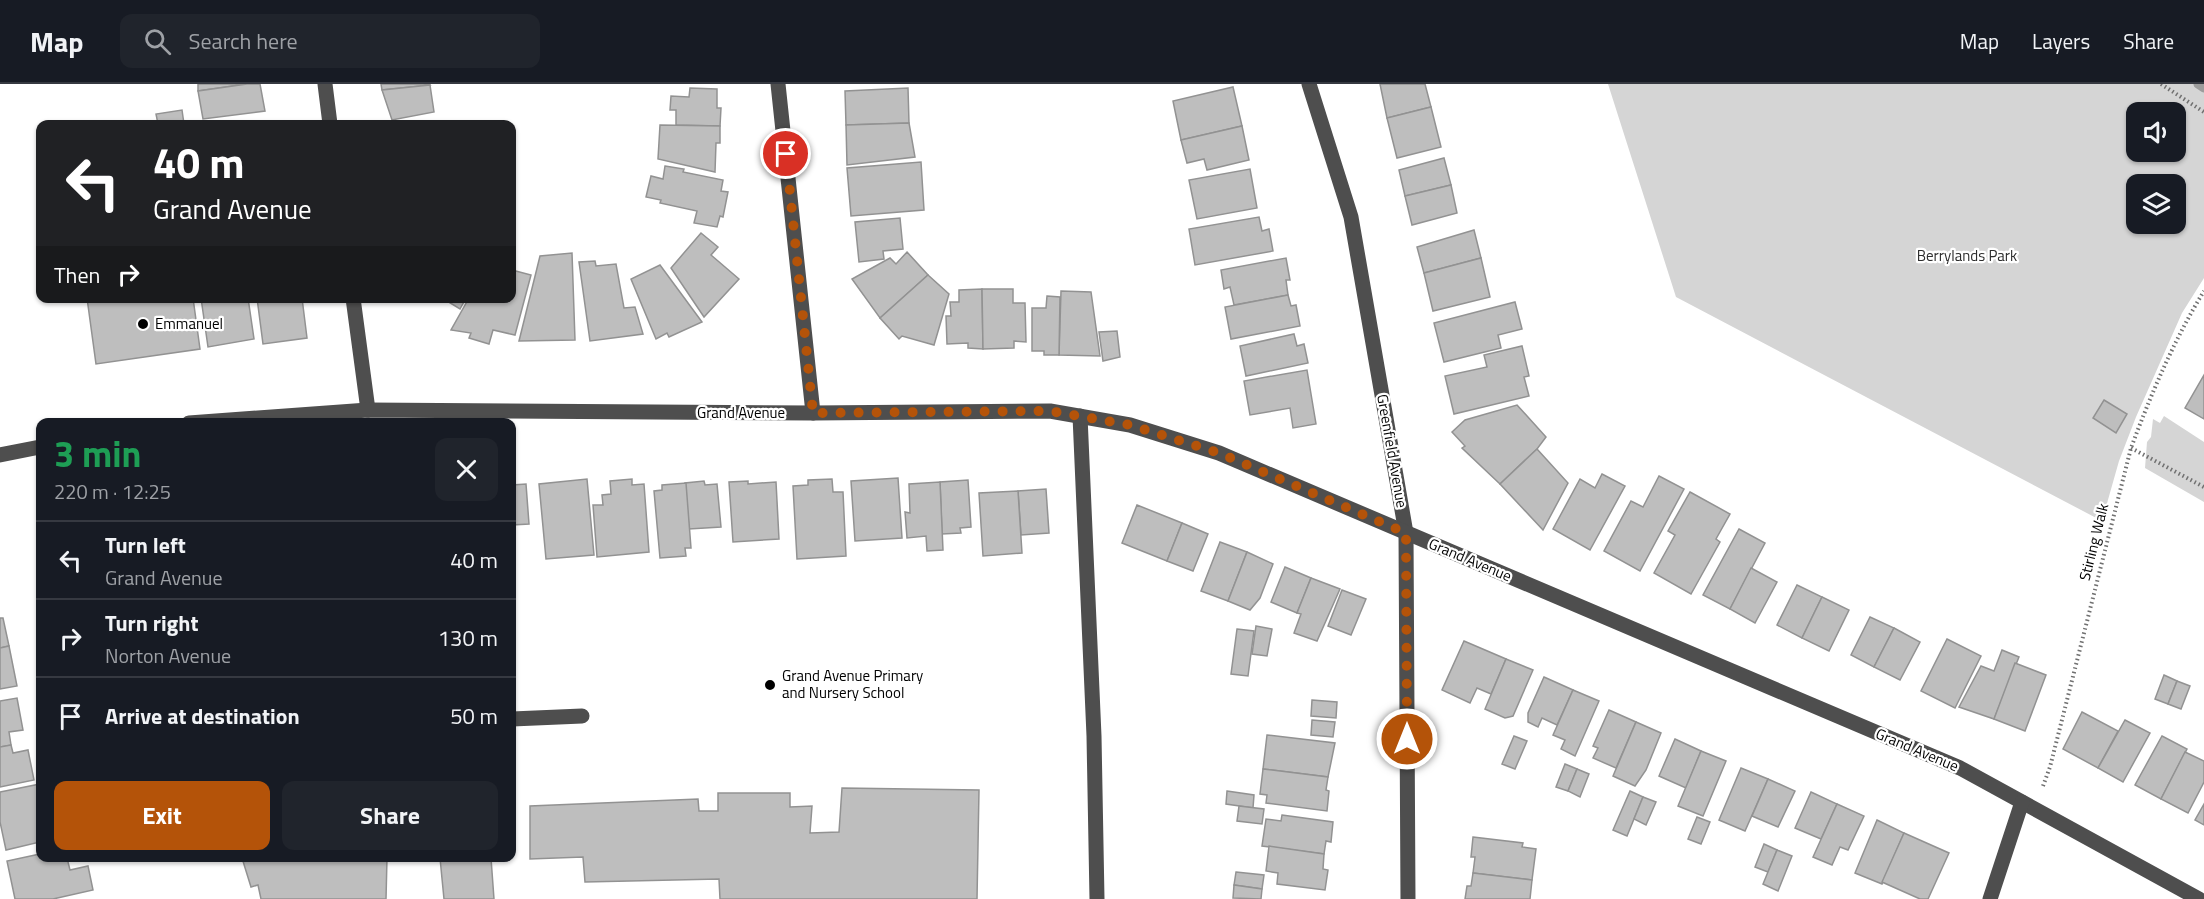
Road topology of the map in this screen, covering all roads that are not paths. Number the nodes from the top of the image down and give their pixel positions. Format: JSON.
{"nodes":[{"id":1,"x":325,"y":84,"type":"edge"},
{"id":2,"x":778,"y":84,"type":"edge"},
{"id":3,"x":1309,"y":84,"type":"edge"},
{"id":4,"x":330,"y":120,"type":"edge"},
{"id":5,"x":354,"y":303,"type":"edge"},
{"id":6,"x":368,"y":410,"type":"junction"},
{"id":7,"x":813,"y":413,"type":"junction"},
{"id":8,"x":1080,"y":416,"type":"junction"},
{"id":9,"x":258,"y":418,"type":"edge"},
{"id":10,"x":36,"y":448,"type":"edge"},
{"id":11,"x":0,"y":455,"type":"edge"},
{"id":12,"x":1406,"y":533,"type":"junction"},
{"id":13,"x":582,"y":716,"type":"dead end"},
{"id":14,"x":516,"y":719,"type":"edge"},
{"id":15,"x":2028,"y":806,"type":"junction"},
{"id":16,"x":1097,"y":899,"type":"edge"},
{"id":17,"x":1408,"y":899,"type":"edge"},
{"id":18,"x":1990,"y":899,"type":"edge"},
{"id":19,"x":2199,"y":899,"type":"edge"}],
"edges":[{"from":1,"to":4,"type":"street"},
{"from":2,"to":7,"type":"street"},
{"from":3,"to":12,"type":"street","name":"Greenfield Avenue"},
{"from":5,"to":6,"type":"street"},
{"from":6,"to":7,"type":"street","name":"Grand Avenue"},
{"from":6,"to":9,"type":"street","name":"Grand Avenue"},
{"from":7,"to":8,"type":"street","name":"Grand Avenue"},
{"from":8,"to":12,"type":"street","name":"Grand Avenue"},
{"from":8,"to":16,"type":"street"},
{"from":10,"to":11,"type":"street"},
{"from":12,"to":15,"type":"street","name":"Grand Avenue"},
{"from":12,"to":17,"type":"street","name":"Greenfield Avenue"},
{"from":13,"to":14,"type":"street"},
{"from":15,"to":18,"type":"street"},
{"from":15,"to":19,"type":"street","name":"Grand Avenue"}]}
